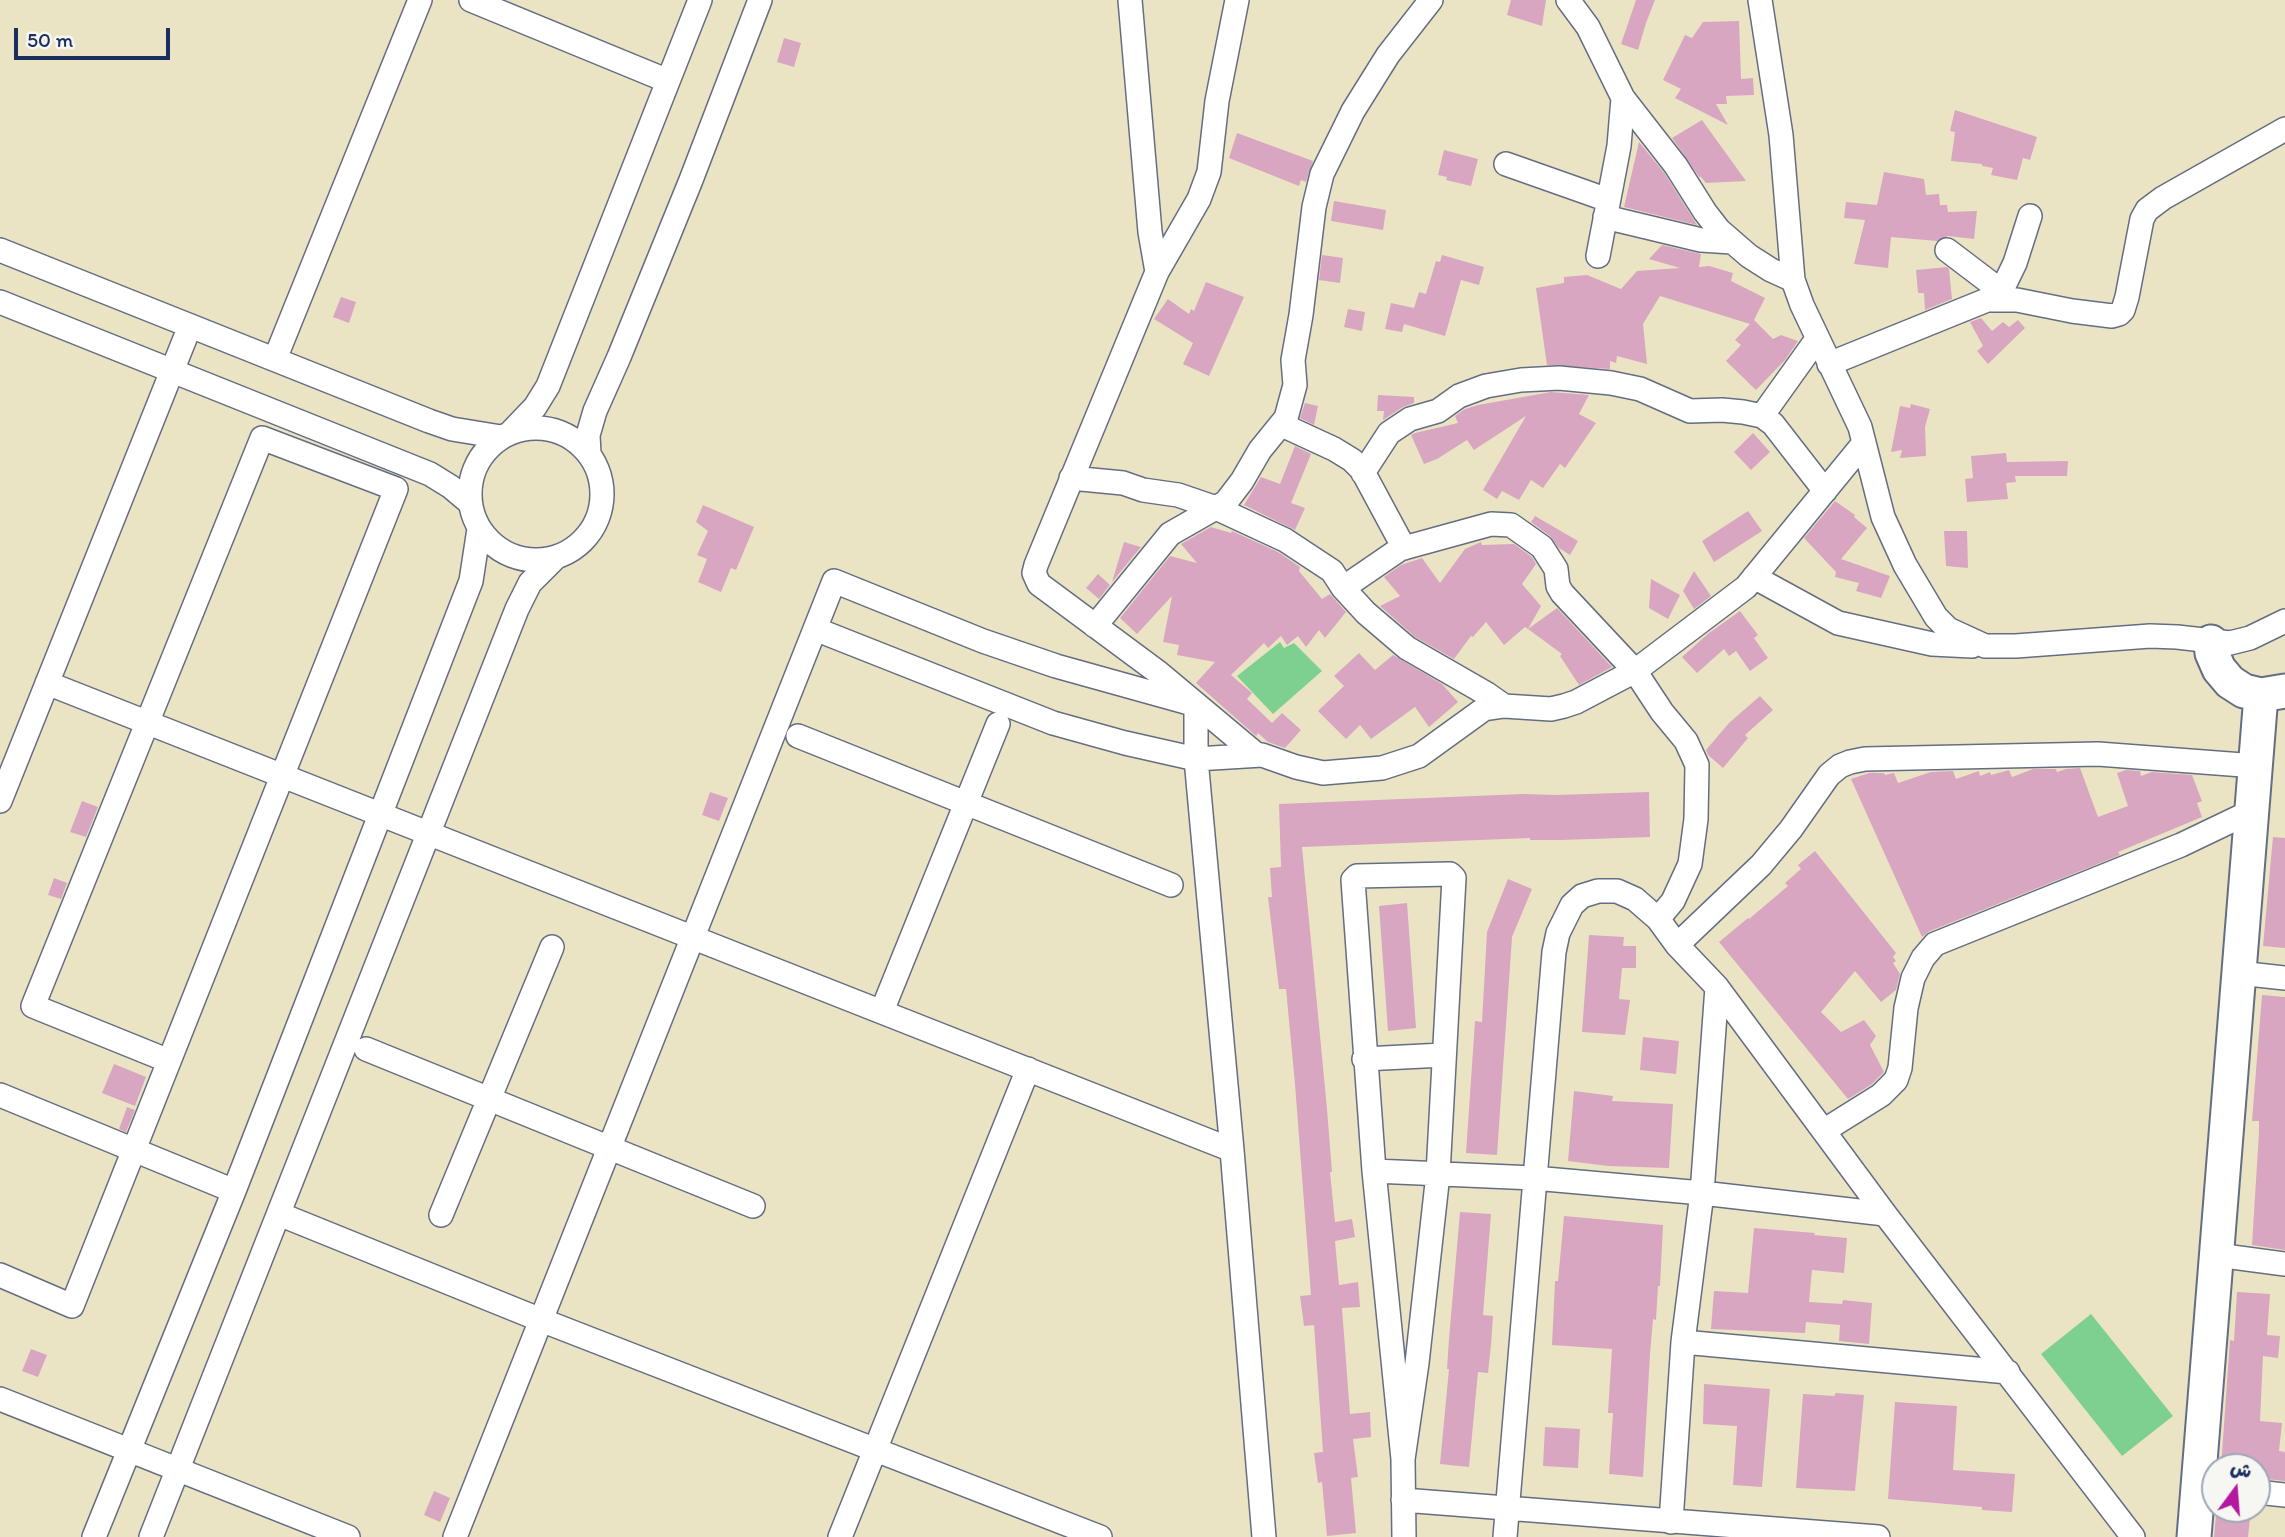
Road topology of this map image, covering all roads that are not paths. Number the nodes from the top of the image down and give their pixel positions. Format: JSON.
{"nodes":[{"id":1,"x":420,"y":0,"type":"edge"},
{"id":2,"x":471,"y":0,"type":"edge"},
{"id":3,"x":700,"y":0,"type":"edge"},
{"id":4,"x":760,"y":0,"type":"edge"},
{"id":5,"x":1130,"y":0,"type":"edge"},
{"id":6,"x":1237,"y":0,"type":"edge"},
{"id":7,"x":1431,"y":0,"type":"edge"},
{"id":8,"x":1568,"y":0,"type":"edge"},
{"id":9,"x":1760,"y":0,"type":"edge"},
{"id":10,"x":668,"y":81,"type":"junction"},
{"id":11,"x":1623,"y":98,"type":"junction"},
{"id":12,"x":2285,"y":128,"type":"edge"},
{"id":13,"x":1506,"y":164,"type":"dead end"},
{"id":14,"x":1607,"y":209,"type":"junction"},
{"id":15,"x":2030,"y":216,"type":"dead end"},
{"id":16,"x":1732,"y":242,"type":"junction"},
{"id":17,"x":0,"y":250,"type":"edge"},
{"id":18,"x":1947,"y":250,"type":"dead end"},
{"id":19,"x":1598,"y":256,"type":"dead end"},
{"id":20,"x":1157,"y":272,"type":"junction"},
{"id":21,"x":1793,"y":280,"type":"junction"},
{"id":22,"x":1999,"y":295,"type":"junction"},
{"id":23,"x":0,"y":302,"type":"edge"},
{"id":24,"x":190,"y":326,"type":"junction"},
{"id":25,"x":1817,"y":339,"type":"junction"},
{"id":26,"x":275,"y":359,"type":"junction"},
{"id":27,"x":1829,"y":364,"type":"junction"},
{"id":28,"x":172,"y":371,"type":"junction"},
{"id":29,"x":1762,"y":416,"type":"junction"},
{"id":30,"x":1282,"y":425,"type":"junction"},
{"id":31,"x":506,"y":434,"type":"junction"},
{"id":32,"x":1864,"y":443,"type":"junction"},
{"id":33,"x":589,"y":454,"type":"junction"},
{"id":34,"x":1363,"y":473,"type":"junction"},
{"id":35,"x":1071,"y":478,"type":"junction"},
{"id":36,"x":1825,"y":491,"type":"junction"},
{"id":37,"x":470,"y":503,"type":"junction"},
{"id":38,"x":1216,"y":508,"type":"junction"},
{"id":39,"x":479,"y":529,"type":"junction"},
{"id":40,"x":1405,"y":548,"type":"junction"},
{"id":41,"x":556,"y":557,"type":"junction"},
{"id":42,"x":1754,"y":577,"type":"junction"},
{"id":43,"x":1343,"y":588,"type":"junction"},
{"id":44,"x":2285,"y":621,"type":"edge"},
{"id":45,"x":1095,"y":626,"type":"junction"},
{"id":46,"x":815,"y":629,"type":"junction"},
{"id":47,"x":2211,"y":642,"type":"junction"},
{"id":48,"x":1985,"y":646,"type":"junction"},
{"id":49,"x":1635,"y":671,"type":"junction"},
{"id":50,"x":47,"y":683,"type":"junction"},
{"id":51,"x":2273,"y":693,"type":"edge"},
{"id":52,"x":1196,"y":705,"type":"junction"},
{"id":53,"x":1504,"y":706,"type":"junction"},
{"id":54,"x":148,"y":722,"type":"junction"},
{"id":55,"x":998,"y":724,"type":"dead end"},
{"id":56,"x":797,"y":736,"type":"dead end"},
{"id":57,"x":1256,"y":755,"type":"junction"},
{"id":58,"x":1196,"y":759,"type":"junction"},
{"id":59,"x":2256,"y":766,"type":"junction"},
{"id":60,"x":282,"y":776,"type":"junction"},
{"id":61,"x":0,"y":801,"type":"edge"},
{"id":62,"x":966,"y":803,"type":"junction"},
{"id":63,"x":2252,"y":811,"type":"junction"},
{"id":64,"x":379,"y":813,"type":"junction"},
{"id":65,"x":428,"y":833,"type":"junction"},
{"id":66,"x":1171,"y":885,"type":"dead end"},
{"id":67,"x":1658,"y":919,"type":"junction"},
{"id":68,"x":693,"y":937,"type":"junction"},
{"id":69,"x":1677,"y":945,"type":"junction"},
{"id":70,"x":552,"y":947,"type":"dead end"},
{"id":71,"x":2239,"y":973,"type":"junction"},
{"id":72,"x":2285,"y":978,"type":"edge"},
{"id":73,"x":1717,"y":987,"type":"junction"},
{"id":74,"x":882,"y":1011,"type":"junction"},
{"id":75,"x":366,"y":1049,"type":"dead end"},
{"id":76,"x":1443,"y":1055,"type":"junction"},
{"id":77,"x":1364,"y":1059,"type":"junction"},
{"id":78,"x":169,"y":1061,"type":"junction"},
{"id":79,"x":1028,"y":1069,"type":"junction"},
{"id":80,"x":0,"y":1095,"type":"edge"},
{"id":81,"x":489,"y":1099,"type":"junction"},
{"id":82,"x":1825,"y":1130,"type":"junction"},
{"id":83,"x":610,"y":1148,"type":"junction"},
{"id":84,"x":134,"y":1150,"type":"junction"},
{"id":85,"x":1232,"y":1150,"type":"junction"},
{"id":86,"x":1374,"y":1171,"type":"junction"},
{"id":87,"x":1438,"y":1174,"type":"junction"},
{"id":88,"x":1534,"y":1178,"type":"junction"},
{"id":89,"x":234,"y":1191,"type":"junction"},
{"id":90,"x":1702,"y":1193,"type":"junction"},
{"id":91,"x":752,"y":1206,"type":"dead end"},
{"id":92,"x":279,"y":1214,"type":"junction"},
{"id":93,"x":1885,"y":1214,"type":"junction"},
{"id":94,"x":441,"y":1215,"type":"dead end"},
{"id":95,"x":2217,"y":1255,"type":"junction"},
{"id":96,"x":2285,"y":1264,"type":"edge"},
{"id":97,"x":0,"y":1275,"type":"edge"},
{"id":98,"x":541,"y":1320,"type":"junction"},
{"id":99,"x":1683,"y":1342,"type":"junction"},
{"id":100,"x":2008,"y":1372,"type":"junction"},
{"id":101,"x":0,"y":1399,"type":"edge"},
{"id":102,"x":875,"y":1450,"type":"junction"},
{"id":103,"x":128,"y":1451,"type":"junction"},
{"id":104,"x":2208,"y":1453,"type":"edge"},
{"id":105,"x":1403,"y":1459,"type":"junction"},
{"id":106,"x":178,"y":1470,"type":"junction"},
{"id":107,"x":1403,"y":1500,"type":"junction"},
{"id":108,"x":2201,"y":1508,"type":"edge"},
{"id":109,"x":1507,"y":1509,"type":"junction"},
{"id":110,"x":1671,"y":1522,"type":"junction"},
{"id":111,"x":1804,"y":1534,"type":"edge"},
{"id":112,"x":94,"y":1537,"type":"edge"},
{"id":113,"x":151,"y":1537,"type":"edge"},
{"id":114,"x":348,"y":1537,"type":"edge"},
{"id":115,"x":456,"y":1537,"type":"edge"},
{"id":116,"x":840,"y":1537,"type":"edge"},
{"id":117,"x":1100,"y":1537,"type":"edge"},
{"id":118,"x":1264,"y":1537,"type":"edge"},
{"id":119,"x":1404,"y":1537,"type":"edge"},
{"id":120,"x":1505,"y":1537,"type":"edge"},
{"id":121,"x":1878,"y":1537,"type":"edge"},
{"id":122,"x":2133,"y":1537,"type":"edge"},
{"id":123,"x":2194,"y":1537,"type":"edge"}],
"edges":[{"from":1,"to":26,"type":"street"},
{"from":2,"to":10,"type":"street"},
{"from":3,"to":10,"type":"street"},
{"from":4,"to":33,"type":"street"},
{"from":5,"to":20,"type":"street"},
{"from":6,"to":20,"type":"street"},
{"from":7,"to":30,"type":"street"},
{"from":8,"to":11,"type":"street"},
{"from":9,"to":21,"type":"street"},
{"from":10,"to":31,"type":"street"},
{"from":11,"to":14,"type":"street"},
{"from":11,"to":16,"type":"street"},
{"from":12,"to":22,"type":"street"},
{"from":13,"to":14,"type":"street"},
{"from":14,"to":16,"type":"street"},
{"from":14,"to":19,"type":"street"},
{"from":15,"to":22,"type":"street"},
{"from":16,"to":21,"type":"street"},
{"from":17,"to":24,"type":"street"},
{"from":18,"to":22,"type":"street"},
{"from":20,"to":35,"type":"street"},
{"from":21,"to":25,"type":"street"},
{"from":22,"to":27,"type":"street"},
{"from":23,"to":28,"type":"street"},
{"from":24,"to":26,"type":"street"},
{"from":24,"to":28,"type":"street"},
{"from":25,"to":27,"type":"street"},
{"from":25,"to":29,"type":"street"},
{"from":26,"to":31,"type":"street"},
{"from":27,"to":32,"type":"street"},
{"from":28,"to":37,"type":"street"},
{"from":28,"to":50,"type":"street"},
{"from":29,"to":34,"type":"street"},
{"from":29,"to":36,"type":"street"},
{"from":30,"to":34,"type":"street"},
{"from":30,"to":38,"type":"street"},
{"from":31,"to":33,"type":"street"},
{"from":31,"to":37,"type":"street"},
{"from":32,"to":36,"type":"street"},
{"from":32,"to":48,"type":"street"},
{"from":33,"to":41,"type":"street"},
{"from":34,"to":40,"type":"street"},
{"from":35,"to":38,"type":"street"},
{"from":35,"to":45,"type":"street"},
{"from":36,"to":42,"type":"street"},
{"from":37,"to":39,"type":"street"},
{"from":38,"to":43,"type":"street"},
{"from":38,"to":45,"type":"street"},
{"from":39,"to":41,"type":"street"},
{"from":39,"to":64,"type":"street"},
{"from":40,"to":43,"type":"street"},
{"from":40,"to":49,"type":"street"},
{"from":41,"to":65,"type":"street"},
{"from":42,"to":48,"type":"street"},
{"from":42,"to":49,"type":"street"},
{"from":43,"to":53,"type":"street"},
{"from":44,"to":47,"type":"street"},
{"from":45,"to":52,"type":"street"},
{"from":46,"to":52,"type":"street"},
{"from":46,"to":58,"type":"street"},
{"from":46,"to":68,"type":"street"},
{"from":47,"to":48,"type":"street"},
{"from":47,"to":51,"type":"street"},
{"from":49,"to":53,"type":"street"},
{"from":49,"to":67,"type":"street"},
{"from":50,"to":54,"type":"street"},
{"from":50,"to":61,"type":"street"},
{"from":51,"to":59,"type":"street"},
{"from":52,"to":57,"type":"street"},
{"from":52,"to":58,"type":"street"},
{"from":53,"to":57,"type":"street"},
{"from":54,"to":60,"type":"street"},
{"from":54,"to":60,"type":"street"},
{"from":54,"to":78,"type":"street"},
{"from":55,"to":62,"type":"street"},
{"from":56,"to":62,"type":"street"},
{"from":57,"to":58,"type":"street"},
{"from":58,"to":85,"type":"street"},
{"from":59,"to":63,"type":"street"},
{"from":59,"to":69,"type":"street"},
{"from":60,"to":64,"type":"street"},
{"from":60,"to":78,"type":"street"},
{"from":62,"to":66,"type":"street"},
{"from":62,"to":74,"type":"street"},
{"from":63,"to":71,"type":"street"},
{"from":63,"to":82,"type":"street"},
{"from":64,"to":65,"type":"street"},
{"from":64,"to":89,"type":"street"},
{"from":65,"to":68,"type":"street"},
{"from":65,"to":92,"type":"street"},
{"from":67,"to":69,"type":"street"},
{"from":67,"to":88,"type":"street"},
{"from":68,"to":74,"type":"street"},
{"from":68,"to":83,"type":"street"},
{"from":69,"to":73,"type":"street"},
{"from":70,"to":81,"type":"street"},
{"from":71,"to":72,"type":"street"},
{"from":71,"to":95,"type":"street"},
{"from":73,"to":82,"type":"street"},
{"from":73,"to":90,"type":"street"},
{"from":74,"to":79,"type":"street"},
{"from":75,"to":81,"type":"street"},
{"from":76,"to":77,"type":"street"},
{"from":76,"to":77,"type":"street"},
{"from":76,"to":87,"type":"street"},
{"from":77,"to":86,"type":"street"},
{"from":78,"to":84,"type":"street"},
{"from":79,"to":85,"type":"street"},
{"from":79,"to":102,"type":"street"},
{"from":80,"to":84,"type":"street"},
{"from":81,"to":83,"type":"street"},
{"from":81,"to":94,"type":"street"},
{"from":82,"to":93,"type":"street"},
{"from":83,"to":91,"type":"street"},
{"from":83,"to":98,"type":"street"},
{"from":84,"to":89,"type":"street"},
{"from":84,"to":97,"type":"street"},
{"from":85,"to":118,"type":"street"},
{"from":86,"to":87,"type":"street"},
{"from":86,"to":105,"type":"street"},
{"from":87,"to":88,"type":"street"},
{"from":87,"to":105,"type":"street"},
{"from":88,"to":90,"type":"street"},
{"from":88,"to":109,"type":"street"},
{"from":89,"to":103,"type":"street"},
{"from":90,"to":93,"type":"street"},
{"from":90,"to":99,"type":"street"},
{"from":92,"to":98,"type":"street"},
{"from":92,"to":106,"type":"street"},
{"from":93,"to":100,"type":"street"},
{"from":95,"to":96,"type":"street"},
{"from":95,"to":104,"type":"street"},
{"from":98,"to":102,"type":"street"},
{"from":98,"to":115,"type":"street"},
{"from":99,"to":100,"type":"street"},
{"from":99,"to":110,"type":"street"},
{"from":100,"to":122,"type":"street"},
{"from":101,"to":103,"type":"street"},
{"from":102,"to":116,"type":"street"},
{"from":102,"to":117,"type":"street"},
{"from":103,"to":106,"type":"street"},
{"from":103,"to":112,"type":"street"},
{"from":105,"to":107,"type":"street"},
{"from":106,"to":113,"type":"street"},
{"from":106,"to":114,"type":"street"},
{"from":107,"to":109,"type":"street"},
{"from":107,"to":119,"type":"street"},
{"from":108,"to":123,"type":"street"},
{"from":109,"to":110,"type":"street"},
{"from":109,"to":120,"type":"street"},
{"from":110,"to":111,"type":"street"},
{"from":111,"to":121,"type":"street"}]}
